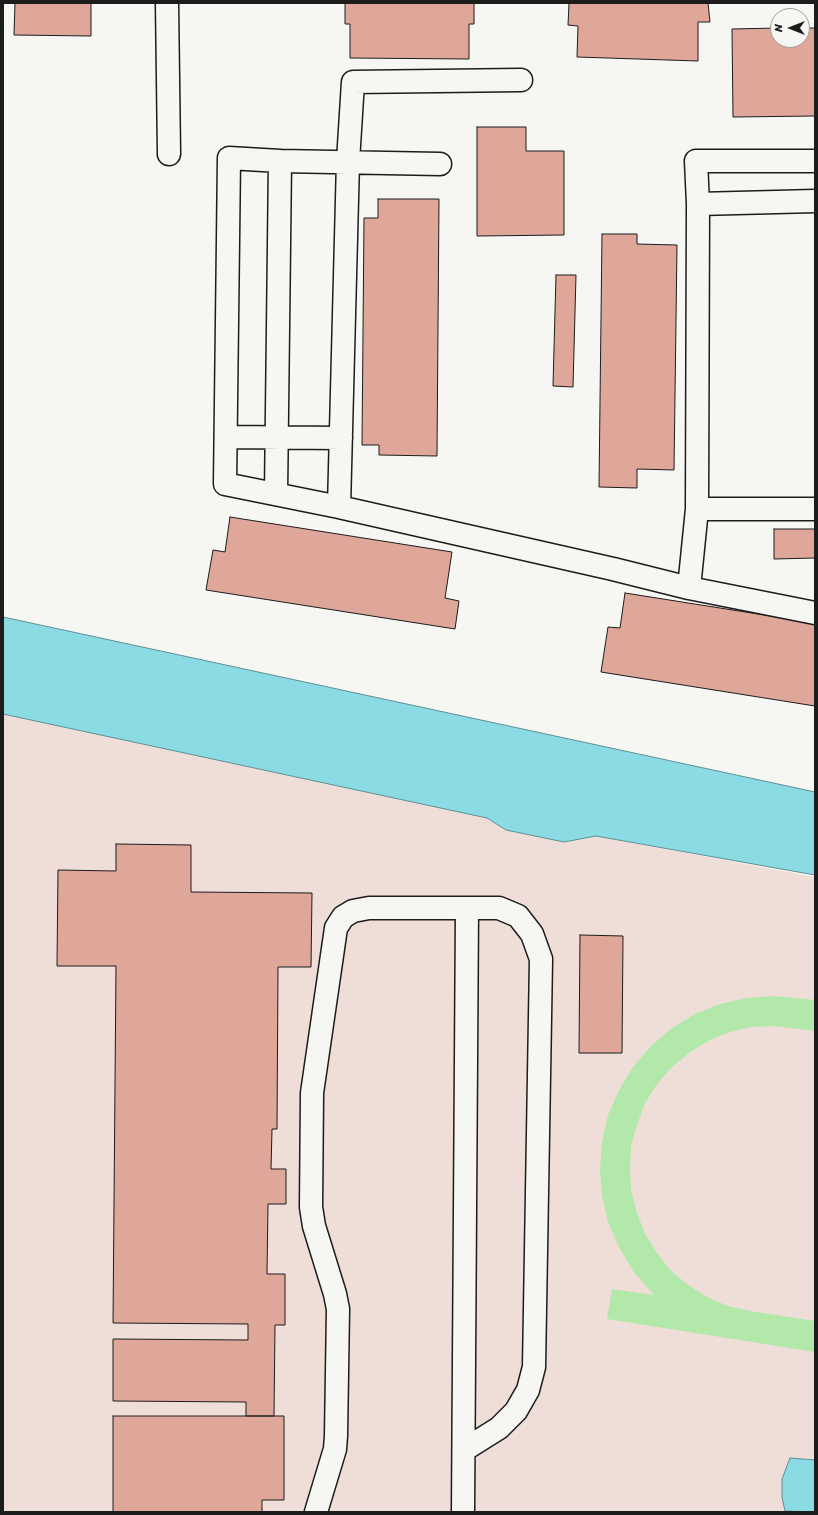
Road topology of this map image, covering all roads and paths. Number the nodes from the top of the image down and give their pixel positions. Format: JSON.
{"nodes":[{"id":1,"x":167,"y":3,"type":"edge"},
{"id":2,"x":521,"y":80,"type":"dead end"},
{"id":3,"x":169,"y":154,"type":"dead end"},
{"id":4,"x":280,"y":161,"type":"junction"},
{"id":5,"x":348,"y":161,"type":"junction"},
{"id":6,"x":815,"y":161,"type":"edge"},
{"id":7,"x":440,"y":164,"type":"dead end"},
{"id":8,"x":815,"y":201,"type":"edge"},
{"id":9,"x":698,"y":204,"type":"junction"},
{"id":10,"x":277,"y":436,"type":"junction"},
{"id":11,"x":226,"y":437,"type":"junction"},
{"id":12,"x":341,"y":438,"type":"junction"},
{"id":13,"x":276,"y":494,"type":"junction"},
{"id":14,"x":339,"y":507,"type":"junction"},
{"id":15,"x":697,"y":509,"type":"junction"},
{"id":16,"x":815,"y":509,"type":"edge"},
{"id":17,"x":690,"y":588,"type":"junction"},
{"id":18,"x":815,"y":613,"type":"edge"},
{"id":19,"x":467,"y":908,"type":"junction"},
{"id":20,"x":464,"y":1450,"type":"junction"},
{"id":21,"x":316,"y":1512,"type":"edge"},
{"id":22,"x":463,"y":1512,"type":"edge"}],
"edges":[{"from":1,"to":3,"type":"lane"},
{"from":2,"to":5,"type":"lane"},
{"from":4,"to":5,"type":"lane"},
{"from":4,"to":10,"type":"lane"},
{"from":4,"to":11,"type":"lane"},
{"from":5,"to":7,"type":"lane"},
{"from":5,"to":12,"type":"lane"},
{"from":6,"to":9,"type":"lane"},
{"from":8,"to":9,"type":"lane"},
{"from":9,"to":15,"type":"lane"},
{"from":10,"to":11,"type":"lane"},
{"from":10,"to":12,"type":"lane"},
{"from":10,"to":13,"type":"lane"},
{"from":11,"to":13,"type":"lane"},
{"from":12,"to":14,"type":"lane"},
{"from":13,"to":14,"type":"lane"},
{"from":14,"to":17,"type":"lane"},
{"from":15,"to":16,"type":"lane"},
{"from":15,"to":17,"type":"lane"},
{"from":17,"to":18,"type":"lane"},
{"from":19,"to":20,"type":"lane"},
{"from":19,"to":20,"type":"lane"},
{"from":19,"to":21,"type":"lane"},
{"from":20,"to":22,"type":"lane"}]}
